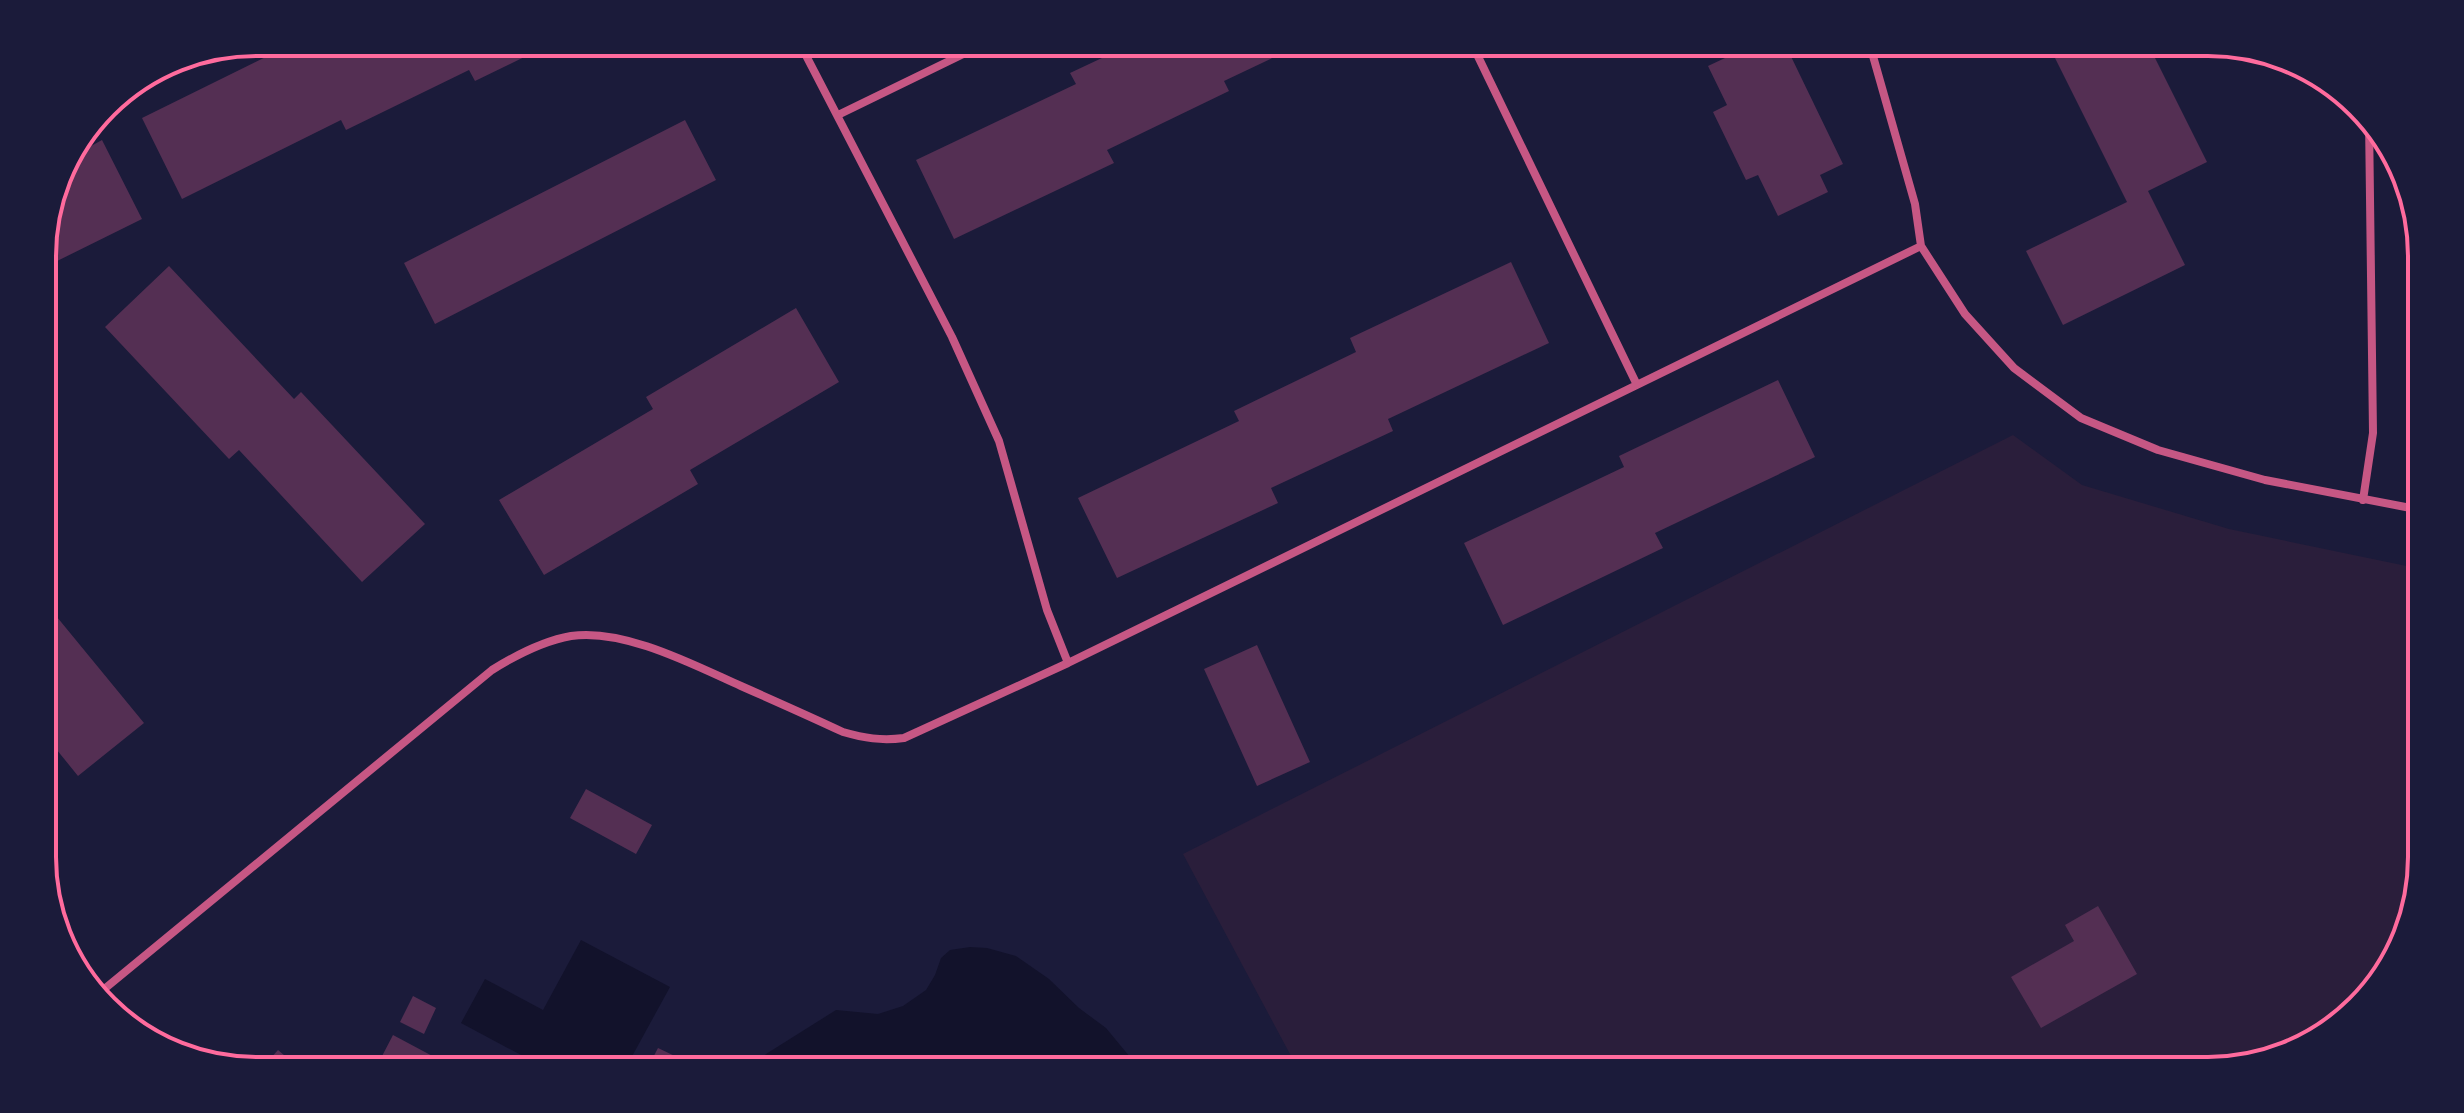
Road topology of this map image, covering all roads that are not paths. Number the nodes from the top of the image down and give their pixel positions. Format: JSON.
{"nodes":[{"id":1,"x":806,"y":56,"type":"edge"},
{"id":2,"x":959,"y":56,"type":"edge"},
{"id":3,"x":1478,"y":56,"type":"edge"},
{"id":4,"x":1873,"y":56,"type":"edge"},
{"id":5,"x":838,"y":115,"type":"junction"},
{"id":6,"x":2369,"y":138,"type":"edge"},
{"id":7,"x":1921,"y":246,"type":"junction"},
{"id":8,"x":1637,"y":385,"type":"junction"},
{"id":9,"x":2363,"y":500,"type":"junction"},
{"id":10,"x":2408,"y":508,"type":"edge"},
{"id":11,"x":1068,"y":663,"type":"junction"},
{"id":12,"x":106,"y":988,"type":"edge"}],
"edges":[{"from":1,"to":5,"type":"street"},
{"from":2,"to":5,"type":"street"},
{"from":3,"to":8,"type":"street"},
{"from":4,"to":7,"type":"street"},
{"from":5,"to":11,"type":"street"},
{"from":6,"to":9,"type":"street"},
{"from":7,"to":8,"type":"street"},
{"from":7,"to":9,"type":"street"},
{"from":8,"to":11,"type":"street"},
{"from":9,"to":10,"type":"street"},
{"from":11,"to":12,"type":"street"}]}
